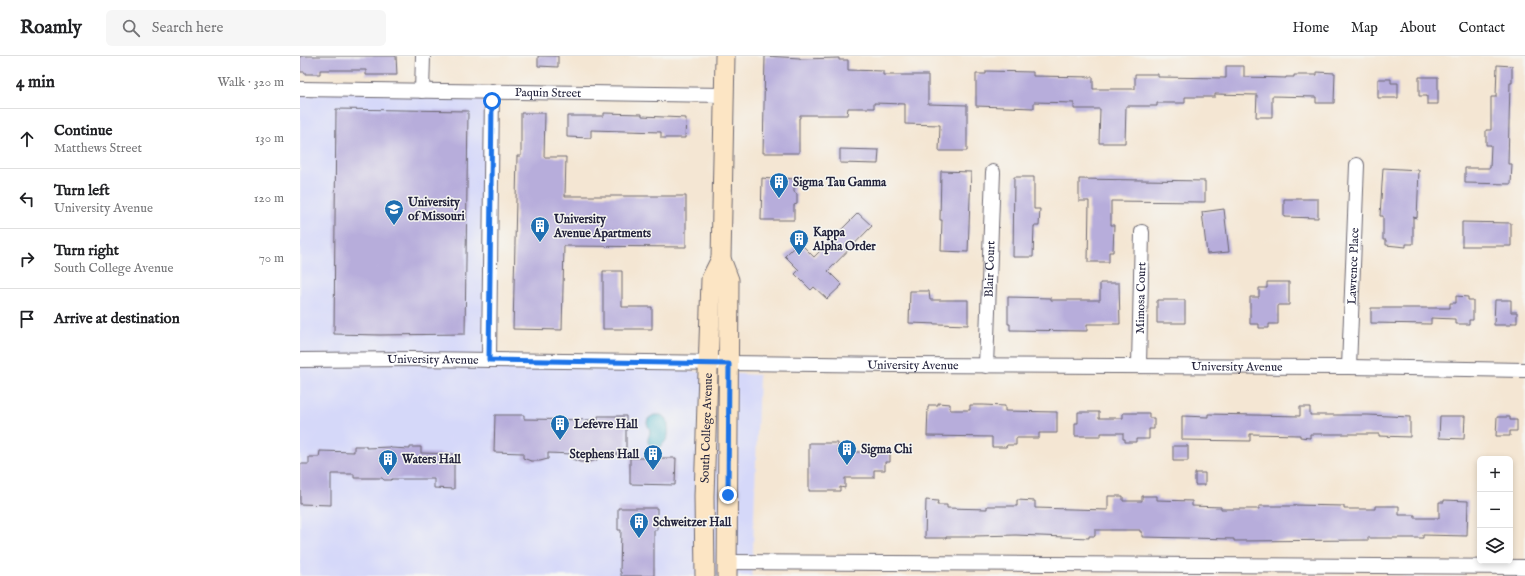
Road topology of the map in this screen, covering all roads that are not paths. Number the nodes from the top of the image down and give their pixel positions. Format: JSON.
{"nodes":[{"id":1,"x":423,"y":56,"type":"edge"},
{"id":2,"x":725,"y":56,"type":"edge"},
{"id":3,"x":300,"y":89,"type":"edge"},
{"id":4,"x":422,"y":91,"type":"junction"},
{"id":5,"x":492,"y":91,"type":"junction"},
{"id":6,"x":724,"y":95,"type":"junction"},
{"id":7,"x":1357,"y":165,"type":"dead end"},
{"id":8,"x":993,"y":172,"type":"dead end"},
{"id":9,"x":1142,"y":232,"type":"dead end"},
{"id":10,"x":721,"y":259,"type":"junction"},
{"id":11,"x":300,"y":360,"type":"edge"},
{"id":12,"x":489,"y":360,"type":"junction"},
{"id":13,"x":708,"y":363,"type":"junction"},
{"id":14,"x":729,"y":364,"type":"junction"},
{"id":15,"x":1139,"y":365,"type":"junction"},
{"id":16,"x":986,"y":366,"type":"junction"},
{"id":17,"x":1349,"y":367,"type":"junction"},
{"id":18,"x":1525,"y":370,"type":"edge"},
{"id":19,"x":1525,"y":567,"type":"edge"},
{"id":20,"x":727,"y":569,"type":"edge"},
{"id":21,"x":705,"y":576,"type":"edge"}],
"edges":[{"from":1,"to":4,"type":"street"},
{"from":2,"to":6,"type":"main road","name":"South College Avenue"},
{"from":3,"to":4,"type":"street","name":"Paquin Street"},
{"from":4,"to":5,"type":"street","name":"Paquin Street"},
{"from":5,"to":6,"type":"street","name":"Paquin Street"},
{"from":5,"to":12,"type":"street"},
{"from":6,"to":10,"type":"main road","name":"South College Avenue"},
{"from":7,"to":17,"type":"street","name":"Lawrence Place"},
{"from":8,"to":16,"type":"street","name":"Blair Court"},
{"from":9,"to":15,"type":"street","name":"Mimosa Court"},
{"from":10,"to":13,"type":"main road","name":"South College Avenue"},
{"from":10,"to":14,"type":"main road","name":"South College Avenue"},
{"from":11,"to":12,"type":"street","name":"University Avenue"},
{"from":12,"to":13,"type":"street","name":"University Avenue"},
{"from":13,"to":14,"type":"street","name":"University Avenue"},
{"from":13,"to":21,"type":"main road","name":"South College Avenue"},
{"from":14,"to":16,"type":"street","name":"University Avenue"},
{"from":14,"to":20,"type":"main road","name":"South College Avenue"},
{"from":15,"to":16,"type":"street","name":"University Avenue"},
{"from":15,"to":17,"type":"street","name":"University Avenue"},
{"from":17,"to":18,"type":"street","name":"University Avenue"},
{"from":19,"to":20,"type":"street"}]}
